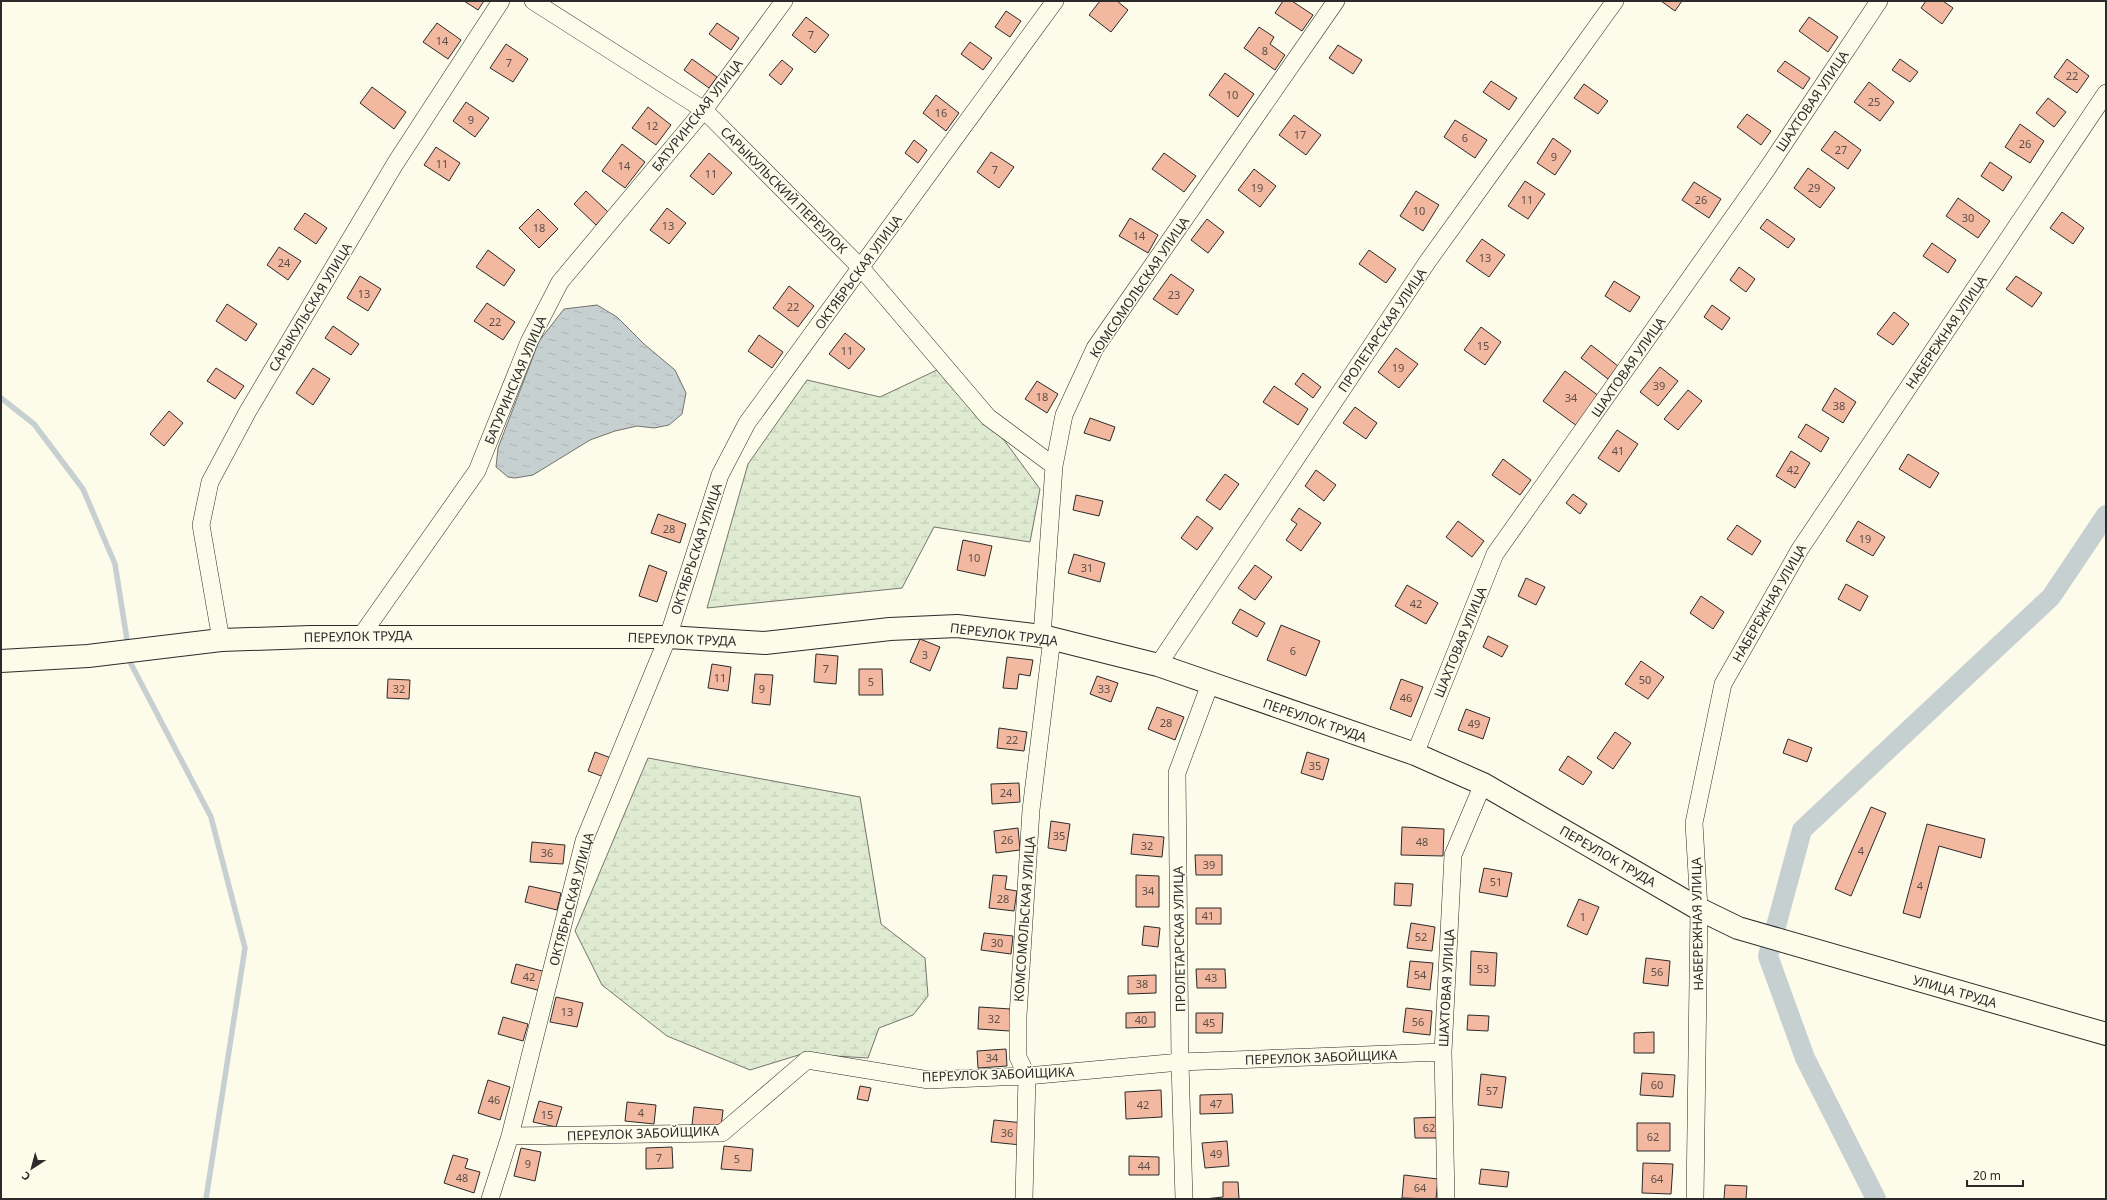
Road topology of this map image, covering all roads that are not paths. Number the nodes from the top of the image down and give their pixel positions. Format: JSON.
{"nodes":[{"id":1,"x":501,"y":1,"type":"edge"},
{"id":2,"x":533,"y":1,"type":"edge"},
{"id":3,"x":784,"y":1,"type":"edge"},
{"id":4,"x":1055,"y":1,"type":"edge"},
{"id":5,"x":1336,"y":1,"type":"edge"},
{"id":6,"x":1615,"y":1,"type":"edge"},
{"id":7,"x":1879,"y":1,"type":"edge"},
{"id":8,"x":2106,"y":94,"type":"edge"},
{"id":9,"x":704,"y":110,"type":"junction"},
{"id":10,"x":862,"y":268,"type":"junction"},
{"id":11,"x":1054,"y":466,"type":"junction"},
{"id":12,"x":362,"y":636,"type":"junction"},
{"id":13,"x":668,"y":637,"type":"junction"},
{"id":14,"x":1047,"y":637,"type":"junction"},
{"id":15,"x":221,"y":640,"type":"junction"},
{"id":16,"x":1,"y":662,"type":"edge"},
{"id":17,"x":1158,"y":665,"type":"junction"},
{"id":18,"x":1210,"y":684,"type":"junction"},
{"id":19,"x":1415,"y":754,"type":"junction"},
{"id":20,"x":1484,"y":784,"type":"junction"},
{"id":21,"x":1699,"y":909,"type":"junction"},
{"id":22,"x":1738,"y":928,"type":"joint"},
{"id":23,"x":2106,"y":1034,"type":"edge"},
{"id":24,"x":1443,"y":1052,"type":"junction"},
{"id":25,"x":1180,"y":1062,"type":"junction"},
{"id":26,"x":1027,"y":1076,"type":"junction"},
{"id":27,"x":510,"y":1136,"type":"junction"},
{"id":28,"x":490,"y":1199,"type":"edge"},
{"id":29,"x":1024,"y":1199,"type":"edge"},
{"id":30,"x":1184,"y":1199,"type":"edge"},
{"id":31,"x":1446,"y":1199,"type":"edge"},
{"id":32,"x":1695,"y":1199,"type":"edge"}],
"edges":[{"from":1,"to":15,"type":"street","name":"САРЫКУЛЬСКАЯ УЛИЦА"},
{"from":2,"to":9,"type":"street","name":"САРЫКУЛЬСКИЙ ПЕРЕУЛОК"},
{"from":3,"to":9,"type":"street","name":"БАТУРИНСКАЯ УЛИЦА"},
{"from":4,"to":10,"type":"street","name":"ОКТЯБРЬСКАЯ УЛИЦА"},
{"from":5,"to":11,"type":"street","name":"КОМСОМОЛЬСКАЯ УЛИЦА"},
{"from":6,"to":17,"type":"street","name":"ПРОЛЕТАРСКАЯ УЛИЦА"},
{"from":7,"to":19,"type":"street","name":"ШАХТОВАЯ УЛИЦА"},
{"from":8,"to":21,"type":"street","name":"НАБЕРЕЖНАЯ УЛИЦА"},
{"from":9,"to":10,"type":"street","name":"САРЫКУЛЬСКИЙ ПЕРЕУЛОК"},
{"from":9,"to":12,"type":"street","name":"БАТУРИНСКАЯ УЛИЦА"},
{"from":10,"to":11,"type":"street","name":"САРЫКУЛЬСКИЙ ПЕРЕУЛОК"},
{"from":10,"to":13,"type":"street","name":"ОКТЯБРЬСКАЯ УЛИЦА"},
{"from":11,"to":14,"type":"street","name":"КОМСОМОЛЬСКАЯ УЛИЦА"},
{"from":12,"to":13,"type":"street","name":"ПЕРЕУЛОК ТРУДА"},
{"from":12,"to":15,"type":"street","name":"ПЕРЕУЛОК ТРУДА"},
{"from":13,"to":14,"type":"street","name":"ПЕРЕУЛОК ТРУДА"},
{"from":13,"to":27,"type":"street","name":"ОКТЯБРЬСКАЯ УЛИЦА"},
{"from":14,"to":17,"type":"street","name":"ПЕРЕУЛОК ТРУДА"},
{"from":14,"to":26,"type":"street","name":"КОМСОМОЛЬСКАЯ УЛИЦА"},
{"from":15,"to":16,"type":"street","name":"ПЕРЕУЛОК ТРУДА"},
{"from":17,"to":18,"type":"street","name":"ПЕРЕУЛОК ТРУДА"},
{"from":18,"to":19,"type":"street","name":"ПЕРЕУЛОК ТРУДА"},
{"from":18,"to":25,"type":"street","name":"ПРОЛЕТАРСКАЯ УЛИЦА"},
{"from":19,"to":20,"type":"street","name":"ПЕРЕУЛОК ТРУДА"},
{"from":20,"to":21,"type":"street","name":"ПЕРЕУЛОК ТРУДА"},
{"from":20,"to":24,"type":"street","name":"ШАХТОВАЯ УЛИЦА"},
{"from":21,"to":22,"type":"street","name":"ПЕРЕУЛОК ТРУДА"},
{"from":21,"to":32,"type":"street","name":"НАБЕРЕЖНАЯ УЛИЦА"},
{"from":22,"to":23,"type":"street","name":"УЛИЦА ТРУДА"},
{"from":24,"to":25,"type":"street","name":"ПЕРЕУЛОК ЗАБОЙЩИКА"},
{"from":24,"to":31,"type":"street","name":"ШАХТОВАЯ УЛИЦА"},
{"from":25,"to":26,"type":"street","name":"ПЕРЕУЛОК ЗАБОЙЩИКА"},
{"from":25,"to":30,"type":"street","name":"ПРОЛЕТАРСКАЯ УЛИЦА"},
{"from":26,"to":27,"type":"street","name":"ПЕРЕУЛОК ЗАБОЙЩИКА"},
{"from":26,"to":29,"type":"street","name":"КОМСОМОЛЬСКАЯ УЛИЦА"},
{"from":27,"to":28,"type":"street","name":"ОКТЯБРЬСКАЯ УЛИЦА"}]}
